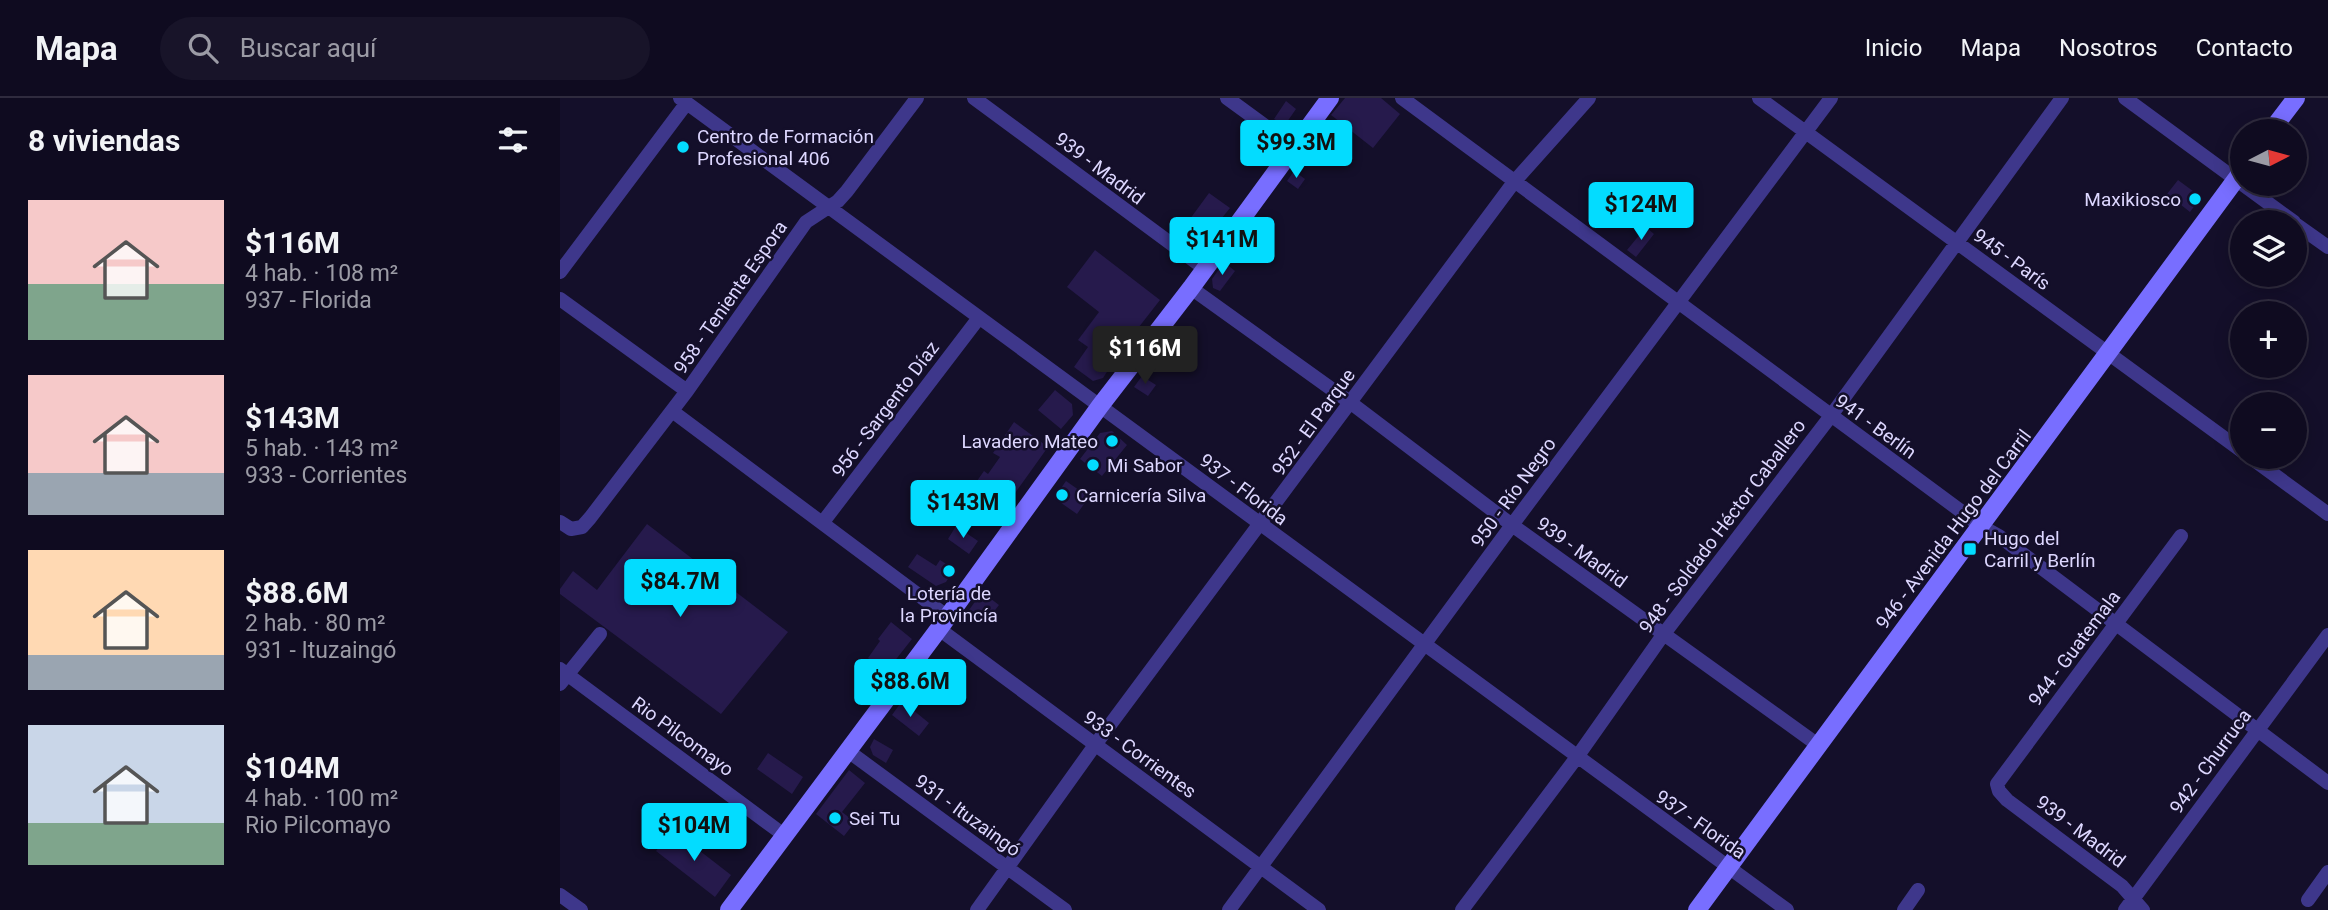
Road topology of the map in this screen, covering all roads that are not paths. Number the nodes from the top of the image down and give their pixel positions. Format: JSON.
{"nodes":[{"id":1,"x":918,"y":98,"type":"edge"},
{"id":2,"x":974,"y":98,"type":"edge"},
{"id":3,"x":1227,"y":98,"type":"edge"},
{"id":4,"x":1330,"y":98,"type":"edge"},
{"id":5,"x":1402,"y":98,"type":"edge"},
{"id":6,"x":1589,"y":98,"type":"edge"},
{"id":7,"x":1759,"y":98,"type":"edge"},
{"id":8,"x":1831,"y":98,"type":"edge"},
{"id":9,"x":2062,"y":98,"type":"edge"},
{"id":10,"x":2125,"y":98,"type":"edge"},
{"id":11,"x":2296,"y":98,"type":"edge"},
{"id":12,"x":683,"y":101,"type":"edge"},
{"id":13,"x":2280,"y":119,"type":"edge"},
{"id":14,"x":1806,"y":132,"type":"junction"},
{"id":15,"x":1294,"y":147,"type":"junction"},
{"id":16,"x":2230,"y":170,"type":"edge"},
{"id":17,"x":1514,"y":182,"type":"junction"},
{"id":18,"x":2230,"y":188,"type":"edge"},
{"id":19,"x":2263,"y":196,"type":"edge"},
{"id":20,"x":827,"y":208,"type":"junction"},
{"id":21,"x":2280,"y":210,"type":"edge"},
{"id":22,"x":2307,"y":232,"type":"edge"},
{"id":23,"x":1956,"y":241,"type":"junction"},
{"id":24,"x":2328,"y":247,"type":"edge"},
{"id":25,"x":1204,"y":268,"type":"junction"},
{"id":26,"x":560,"y":272,"type":"edge"},
{"id":27,"x":1191,"y":289,"type":"junction"},
{"id":28,"x":560,"y":299,"type":"edge"},
{"id":29,"x":1678,"y":302,"type":"junction"},
{"id":30,"x":978,"y":318,"type":"junction"},
{"id":31,"x":2109,"y":354,"type":"junction"},
{"id":32,"x":687,"y":391,"type":"junction"},
{"id":33,"x":1351,"y":403,"type":"junction"},
{"id":34,"x":1100,"y":406,"type":"junction"},
{"id":35,"x":672,"y":411,"type":"junction"},
{"id":36,"x":1830,"y":417,"type":"junction"},
{"id":37,"x":2230,"y":442,"type":"edge"},
{"id":38,"x":2266,"y":469,"type":"edge"},
{"id":39,"x":2328,"y":514,"type":"edge"},
{"id":40,"x":823,"y":522,"type":"junction"},
{"id":41,"x":560,"y":523,"type":"edge"},
{"id":42,"x":1512,"y":525,"type":"junction"},
{"id":43,"x":1260,"y":526,"type":"junction"},
{"id":44,"x":1981,"y":526,"type":"junction"},
{"id":45,"x":2181,"y":536,"type":"dead end"},
{"id":46,"x":944,"y":623,"type":"junction"},
{"id":47,"x":2116,"y":624,"type":"junction"},
{"id":48,"x":600,"y":634,"type":"dead end"},
{"id":49,"x":1663,"y":635,"type":"junction"},
{"id":50,"x":2328,"y":635,"type":"edge"},
{"id":51,"x":1426,"y":645,"type":"junction"},
{"id":52,"x":562,"y":676,"type":"edge"},
{"id":53,"x":2257,"y":730,"type":"junction"},
{"id":54,"x":1096,"y":746,"type":"junction"},
{"id":55,"x":1818,"y":746,"type":"junction"},
{"id":56,"x":848,"y":751,"type":"junction"},
{"id":57,"x":1577,"y":757,"type":"junction"},
{"id":58,"x":2328,"y":783,"type":"edge"},
{"id":59,"x":1997,"y":784,"type":"joint"},
{"id":60,"x":784,"y":835,"type":"junction"},
{"id":61,"x":1261,"y":867,"type":"junction"},
{"id":62,"x":1728,"y":867,"type":"junction"},
{"id":63,"x":1007,"y":868,"type":"junction"},
{"id":64,"x":2328,"y":872,"type":"edge"},
{"id":65,"x":1919,"y":890,"type":"dead end"},
{"id":66,"x":560,"y":895,"type":"edge"},
{"id":67,"x":2308,"y":900,"type":"dead end"},
{"id":68,"x":2133,"y":906,"type":"edge"},
{"id":69,"x":581,"y":910,"type":"edge"},
{"id":70,"x":729,"y":910,"type":"edge"},
{"id":71,"x":977,"y":910,"type":"edge"},
{"id":72,"x":1065,"y":910,"type":"edge"},
{"id":73,"x":1229,"y":910,"type":"edge"},
{"id":74,"x":1319,"y":910,"type":"edge"},
{"id":75,"x":1462,"y":910,"type":"edge"},
{"id":76,"x":1697,"y":910,"type":"edge"},
{"id":77,"x":1787,"y":910,"type":"edge"},
{"id":78,"x":1903,"y":910,"type":"edge"}],
"edges":[{"from":1,"to":20,"type":"street","name":"958 - Teniente Espora"},
{"from":2,"to":25,"type":"street","name":"939 - Madrid"},
{"from":3,"to":15,"type":"street"},
{"from":4,"to":15,"type":"main road"},
{"from":5,"to":17,"type":"street","name":"941 - Berlín"},
{"from":6,"to":17,"type":"street","name":"952 - El Parque"},
{"from":7,"to":14,"type":"street","name":"945 - París"},
{"from":8,"to":14,"type":"street","name":"950 - Río Negro"},
{"from":9,"to":23,"type":"street","name":"948 - Soldado Héctor Caballero"},
{"from":10,"to":16,"type":"street"},
{"from":11,"to":13,"type":"main road"},
{"from":12,"to":20,"type":"street","name":"937 - Florida"},
{"from":12,"to":26,"type":"street"},
{"from":14,"to":23,"type":"street","name":"945 - París"},
{"from":14,"to":29,"type":"street","name":"950 - Río Negro"},
{"from":15,"to":25,"type":"main road"},
{"from":17,"to":29,"type":"street","name":"941 - Berlín"},
{"from":17,"to":33,"type":"street","name":"952 - El Parque"},
{"from":18,"to":31,"type":"main road","name":"946 - Avenida Hugo del Carril"},
{"from":19,"to":21,"type":"street"},
{"from":20,"to":30,"type":"street","name":"937 - Florida"},
{"from":20,"to":32,"type":"street","name":"958 - Teniente Espora"},
{"from":22,"to":24,"type":"street"},
{"from":23,"to":31,"type":"street","name":"945 - París"},
{"from":23,"to":36,"type":"street","name":"948 - Soldado Héctor Caballero"},
{"from":25,"to":27,"type":"main road"},
{"from":27,"to":33,"type":"street","name":"939 - Madrid"},
{"from":27,"to":34,"type":"main road"},
{"from":28,"to":32,"type":"street"},
{"from":29,"to":36,"type":"street","name":"941 - Berlín"},
{"from":29,"to":42,"type":"street","name":"950 - Río Negro"},
{"from":30,"to":34,"type":"street","name":"937 - Florida"},
{"from":30,"to":40,"type":"street","name":"956 - Sargento Díaz"},
{"from":31,"to":37,"type":"street","name":"945 - París"},
{"from":31,"to":44,"type":"main road","name":"946 - Avenida Hugo del Carril"},
{"from":32,"to":35,"type":"street","name":"958 - Teniente Espora"},
{"from":33,"to":42,"type":"street","name":"939 - Madrid"},
{"from":33,"to":43,"type":"street","name":"952 - El Parque"},
{"from":34,"to":43,"type":"street","name":"937 - Florida"},
{"from":34,"to":46,"type":"main road"},
{"from":35,"to":40,"type":"street","name":"933 - Corrientes"},
{"from":35,"to":41,"type":"street","name":"958 - Teniente Espora"},
{"from":36,"to":44,"type":"street","name":"941 - Berlín"},
{"from":36,"to":49,"type":"street","name":"948 - Soldado Héctor Caballero"},
{"from":38,"to":39,"type":"street"},
{"from":40,"to":46,"type":"street","name":"933 - Corrientes"},
{"from":42,"to":49,"type":"street","name":"939 - Madrid"},
{"from":42,"to":51,"type":"street","name":"950 - Río Negro"},
{"from":43,"to":51,"type":"street","name":"937 - Florida"},
{"from":43,"to":54,"type":"street","name":"952 - El Parque"},
{"from":44,"to":47,"type":"street","name":"941 - Berlín"},
{"from":44,"to":55,"type":"main road","name":"946 - Avenida Hugo del Carril"},
{"from":45,"to":47,"type":"street","name":"944 - Guatemala"},
{"from":46,"to":54,"type":"street","name":"933 - Corrientes"},
{"from":46,"to":56,"type":"main road"},
{"from":47,"to":53,"type":"street","name":"941 - Berlín"},
{"from":47,"to":59,"type":"street","name":"944 - Guatemala"},
{"from":48,"to":52,"type":"street"},
{"from":49,"to":55,"type":"street","name":"939 - Madrid"},
{"from":49,"to":57,"type":"street","name":"948 - Soldado Héctor Caballero"},
{"from":50,"to":53,"type":"street","name":"942 - Churruca"},
{"from":51,"to":57,"type":"street","name":"937 - Florida"},
{"from":51,"to":61,"type":"street","name":"950 - Río Negro"},
{"from":52,"to":60,"type":"street","name":"Rio Pilcomayo"},
{"from":53,"to":58,"type":"street","name":"941 - Berlín"},
{"from":53,"to":68,"type":"street","name":"942 - Churruca"},
{"from":54,"to":61,"type":"street","name":"933 - Corrientes"},
{"from":54,"to":63,"type":"street","name":"952 - El Parque"},
{"from":55,"to":62,"type":"main road","name":"946 - Avenida Hugo del Carril"},
{"from":56,"to":60,"type":"main road"},
{"from":56,"to":63,"type":"street","name":"931 - Ituzaingó"},
{"from":57,"to":62,"type":"street","name":"937 - Florida"},
{"from":57,"to":75,"type":"street","name":"948 - Soldado Héctor Caballero"},
{"from":59,"to":68,"type":"street","name":"939 - Madrid"},
{"from":60,"to":70,"type":"main road"},
{"from":61,"to":73,"type":"street","name":"950 - Río Negro"},
{"from":61,"to":74,"type":"street","name":"933 - Corrientes"},
{"from":62,"to":76,"type":"main road","name":"946 - Avenida Hugo del Carril"},
{"from":62,"to":77,"type":"street","name":"937 - Florida"},
{"from":63,"to":71,"type":"street","name":"952 - El Parque"},
{"from":63,"to":72,"type":"street","name":"931 - Ituzaingó"},
{"from":64,"to":67,"type":"street"},
{"from":65,"to":78,"type":"street"},
{"from":66,"to":69,"type":"street"}]}
